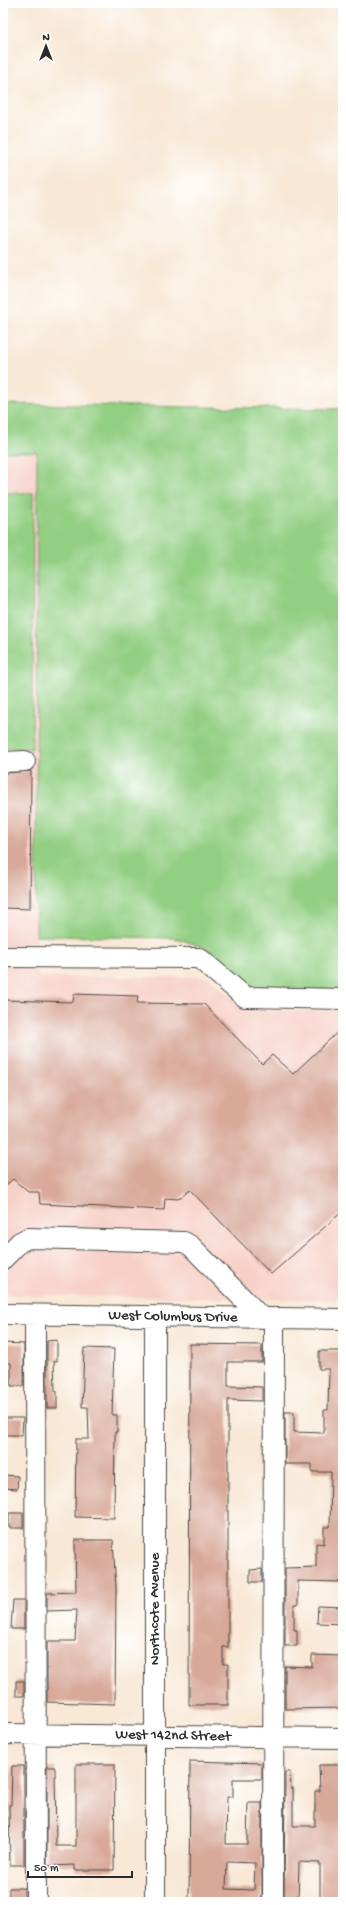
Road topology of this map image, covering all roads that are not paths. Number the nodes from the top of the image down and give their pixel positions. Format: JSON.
{"nodes":[{"id":1,"x":3,"y":762,"type":"edge"},
{"id":2,"x":25,"y":762,"type":"dead end"},
{"id":3,"x":3,"y":957,"type":"edge"},
{"id":4,"x":343,"y":999,"type":"edge"},
{"id":5,"x":3,"y":1259,"type":"edge"},
{"id":6,"x":3,"y":1314,"type":"edge"},
{"id":7,"x":34,"y":1315,"type":"junction"},
{"id":8,"x":155,"y":1317,"type":"junction"},
{"id":9,"x":268,"y":1318,"type":"junction"},
{"id":10,"x":343,"y":1319,"type":"edge"},
{"id":11,"x":3,"y":1734,"type":"edge"},
{"id":12,"x":35,"y":1734,"type":"junction"},
{"id":13,"x":154,"y":1736,"type":"junction"},
{"id":14,"x":273,"y":1737,"type":"junction"},
{"id":15,"x":343,"y":1738,"type":"edge"},
{"id":16,"x":36,"y":1902,"type":"edge"},
{"id":17,"x":155,"y":1902,"type":"edge"},
{"id":18,"x":273,"y":1902,"type":"edge"}],
"edges":[{"from":1,"to":2,"type":"street"},
{"from":3,"to":4,"type":"street"},
{"from":5,"to":9,"type":"street"},
{"from":6,"to":7,"type":"street","name":"West Columbus Drive"},
{"from":7,"to":8,"type":"street","name":"West Columbus Drive"},
{"from":7,"to":12,"type":"street"},
{"from":8,"to":9,"type":"street","name":"West Columbus Drive"},
{"from":8,"to":13,"type":"street","name":"Northcote Avenue"},
{"from":9,"to":10,"type":"street","name":"West Columbus Drive"},
{"from":9,"to":14,"type":"street"},
{"from":11,"to":12,"type":"street","name":"West 142nd Street"},
{"from":12,"to":13,"type":"street","name":"West 142nd Street"},
{"from":12,"to":16,"type":"street"},
{"from":13,"to":14,"type":"street","name":"West 142nd Street"},
{"from":13,"to":17,"type":"street","name":"Northcote Avenue"},
{"from":14,"to":15,"type":"street","name":"West 142nd Street"},
{"from":14,"to":18,"type":"street"}]}
